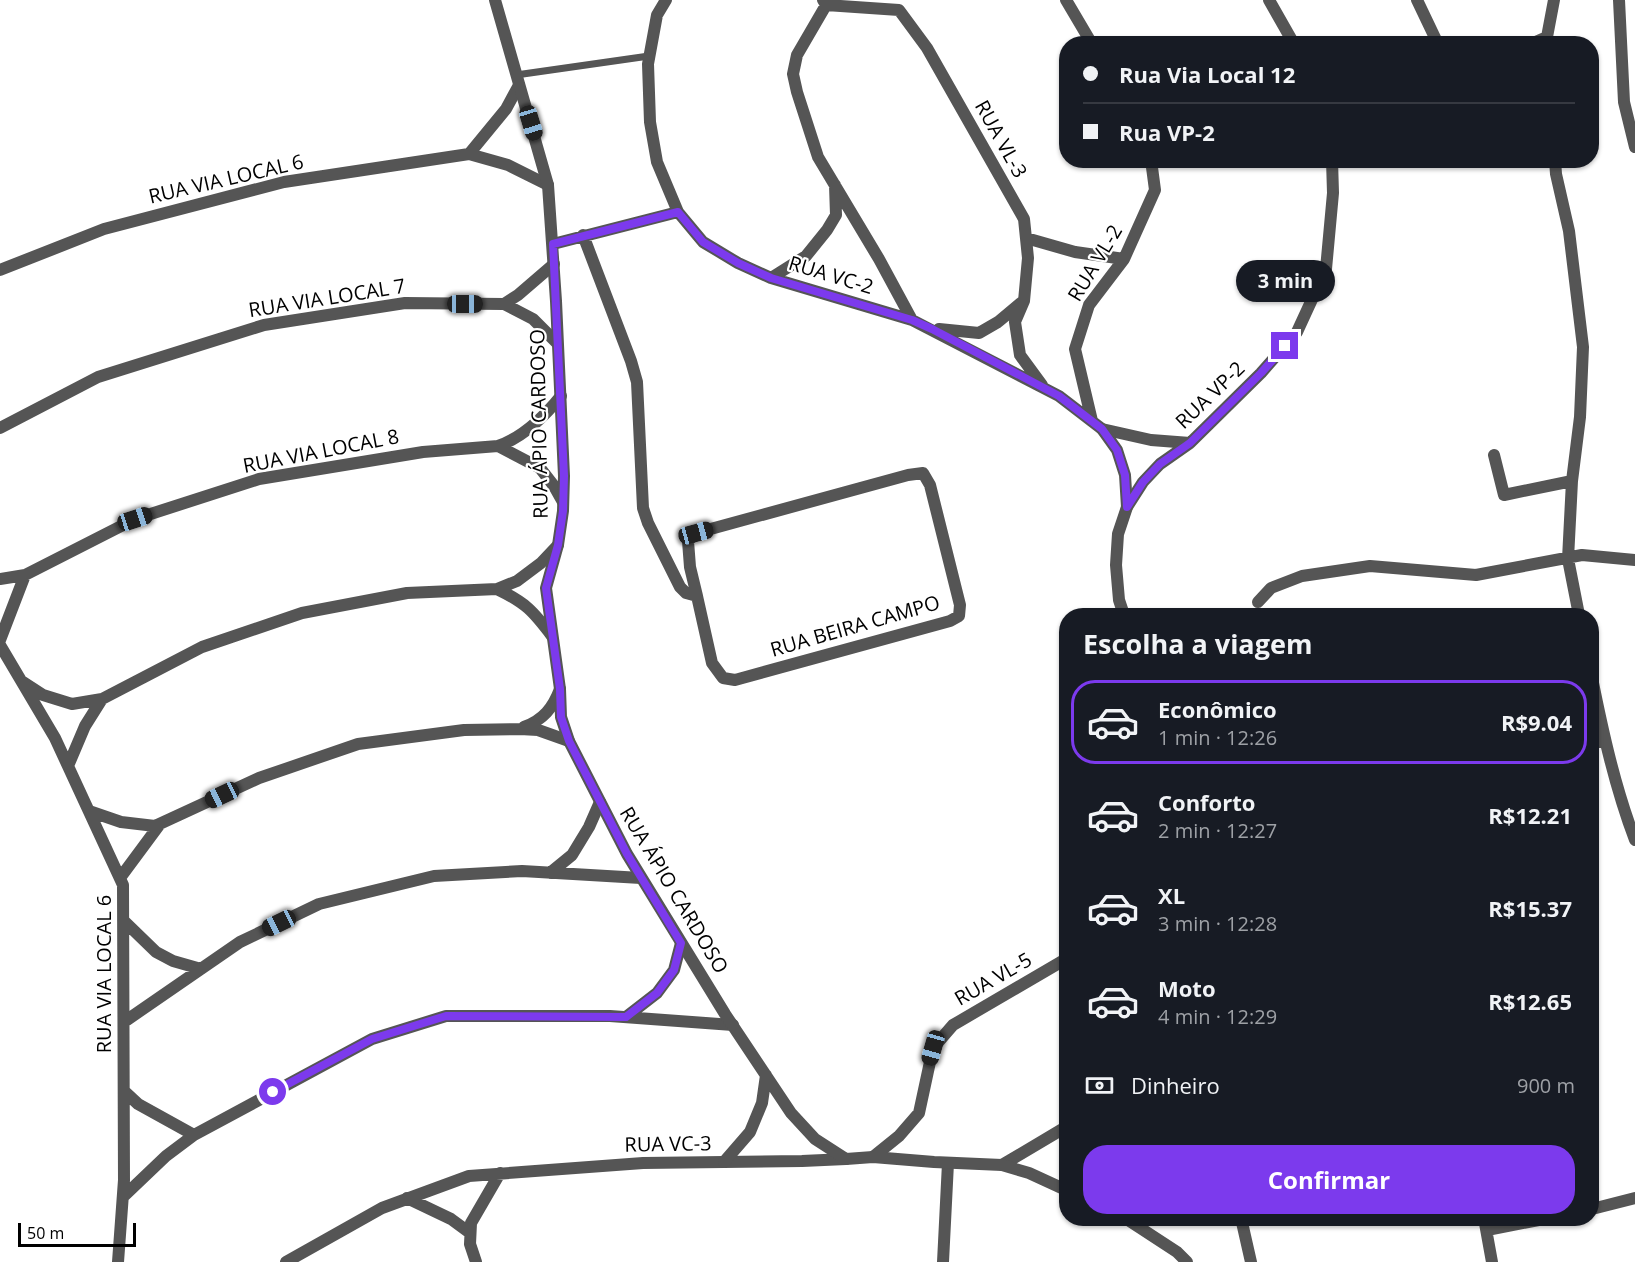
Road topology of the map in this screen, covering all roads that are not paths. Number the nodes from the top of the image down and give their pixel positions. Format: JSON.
{"nodes":[{"id":1,"x":495,"y":0,"type":"edge"},
{"id":2,"x":666,"y":0,"type":"edge"},
{"id":3,"x":1066,"y":0,"type":"edge"},
{"id":4,"x":1269,"y":0,"type":"edge"},
{"id":5,"x":1417,"y":0,"type":"edge"},
{"id":6,"x":1554,"y":0,"type":"edge"},
{"id":7,"x":1619,"y":0,"type":"edge"},
{"id":8,"x":826,"y":2,"type":"edge"},
{"id":9,"x":897,"y":5,"type":"edge"},
{"id":10,"x":1087,"y":36,"type":"edge"},
{"id":11,"x":1289,"y":36,"type":"edge"},
{"id":12,"x":1434,"y":36,"type":"edge"},
{"id":13,"x":1549,"y":36,"type":"edge"},
{"id":14,"x":649,"y":56,"type":"junction"},
{"id":15,"x":518,"y":80,"type":"junction"},
{"id":16,"x":1630,"y":102,"type":"edge"},
{"id":17,"x":1635,"y":147,"type":"edge"},
{"id":18,"x":469,"y":154,"type":"junction"},
{"id":19,"x":1152,"y":168,"type":"edge"},
{"id":20,"x":1332,"y":168,"type":"edge"},
{"id":21,"x":1556,"y":168,"type":"edge"},
{"id":22,"x":835,"y":184,"type":"junction"},
{"id":23,"x":548,"y":185,"type":"junction"},
{"id":24,"x":678,"y":212,"type":"junction"},
{"id":25,"x":583,"y":235,"type":"junction"},
{"id":26,"x":1026,"y":238,"type":"junction"},
{"id":27,"x":553,"y":244,"type":"junction"},
{"id":28,"x":1124,"y":260,"type":"junction"},
{"id":29,"x":554,"y":264,"type":"junction"},
{"id":30,"x":0,"y":270,"type":"edge"},
{"id":31,"x":771,"y":278,"type":"junction"},
{"id":32,"x":1024,"y":301,"type":"junction"},
{"id":33,"x":504,"y":304,"type":"junction"},
{"id":34,"x":912,"y":320,"type":"junction"},
{"id":35,"x":932,"y":329,"type":"junction"},
{"id":36,"x":557,"y":343,"type":"junction"},
{"id":37,"x":1044,"y":388,"type":"junction"},
{"id":38,"x":561,"y":396,"type":"junction"},
{"id":39,"x":1092,"y":420,"type":"junction"},
{"id":40,"x":0,"y":428,"type":"edge"},
{"id":41,"x":1102,"y":429,"type":"junction"},
{"id":42,"x":1190,"y":443,"type":"junction"},
{"id":43,"x":498,"y":446,"type":"junction"},
{"id":44,"x":1494,"y":455,"type":"dead end"},
{"id":45,"x":1572,"y":481,"type":"junction"},
{"id":46,"x":563,"y":502,"type":"junction"},
{"id":47,"x":1127,"y":507,"type":"junction"},
{"id":48,"x":558,"y":545,"type":"junction"},
{"id":49,"x":1568,"y":559,"type":"junction"},
{"id":50,"x":1635,"y":560,"type":"edge"},
{"id":51,"x":25,"y":575,"type":"junction"},
{"id":52,"x":0,"y":579,"type":"edge"},
{"id":53,"x":496,"y":589,"type":"junction"},
{"id":54,"x":697,"y":596,"type":"junction"},
{"id":55,"x":1258,"y":602,"type":"dead end"},
{"id":56,"x":1122,"y":608,"type":"edge"},
{"id":57,"x":1578,"y":608,"type":"edge"},
{"id":58,"x":552,"y":636,"type":"junction"},
{"id":59,"x":0,"y":640,"type":"edge"},
{"id":60,"x":0,"y":645,"type":"edge"},
{"id":61,"x":20,"y":680,"type":"junction"},
{"id":62,"x":560,"y":689,"type":"junction"},
{"id":63,"x":102,"y":699,"type":"junction"},
{"id":64,"x":1599,"y":714,"type":"edge"},
{"id":65,"x":520,"y":729,"type":"junction"},
{"id":66,"x":1604,"y":740,"type":"junction"},
{"id":67,"x":569,"y":741,"type":"junction"},
{"id":68,"x":1599,"y":742,"type":"edge"},
{"id":69,"x":68,"y":766,"type":"junction"},
{"id":70,"x":600,"y":802,"type":"junction"},
{"id":71,"x":89,"y":811,"type":"junction"},
{"id":72,"x":160,"y":824,"type":"junction"},
{"id":73,"x":1635,"y":840,"type":"edge"},
{"id":74,"x":550,"y":873,"type":"junction"},
{"id":75,"x":120,"y":878,"type":"junction"},
{"id":76,"x":641,"y":878,"type":"junction"},
{"id":77,"x":123,"y":920,"type":"junction"},
{"id":78,"x":681,"y":943,"type":"junction"},
{"id":79,"x":1059,"y":963,"type":"edge"},
{"id":80,"x":201,"y":969,"type":"junction"},
{"id":81,"x":626,"y":1017,"type":"junction"},
{"id":82,"x":124,"y":1022,"type":"junction"},
{"id":83,"x":733,"y":1024,"type":"junction"},
{"id":84,"x":766,"y":1076,"type":"junction"},
{"id":85,"x":124,"y":1091,"type":"junction"},
{"id":86,"x":1059,"y":1131,"type":"edge"},
{"id":87,"x":194,"y":1135,"type":"junction"},
{"id":88,"x":873,"y":1157,"type":"junction"},
{"id":89,"x":846,"y":1158,"type":"junction"},
{"id":90,"x":724,"y":1162,"type":"junction"},
{"id":91,"x":948,"y":1163,"type":"junction"},
{"id":92,"x":1002,"y":1165,"type":"junction"},
{"id":93,"x":500,"y":1173,"type":"junction"},
{"id":94,"x":1059,"y":1187,"type":"edge"},
{"id":95,"x":123,"y":1197,"type":"junction"},
{"id":96,"x":407,"y":1198,"type":"junction"},
{"id":97,"x":1635,"y":1198,"type":"edge"},
{"id":98,"x":1599,"y":1207,"type":"edge"},
{"id":99,"x":1137,"y":1226,"type":"edge"},
{"id":100,"x":1243,"y":1226,"type":"edge"},
{"id":101,"x":1486,"y":1226,"type":"edge"},
{"id":102,"x":470,"y":1233,"type":"junction"},
{"id":103,"x":121,"y":1259,"type":"edge"},
{"id":104,"x":286,"y":1262,"type":"edge"},
{"id":105,"x":476,"y":1262,"type":"edge"},
{"id":106,"x":943,"y":1262,"type":"edge"},
{"id":107,"x":1186,"y":1262,"type":"edge"},
{"id":108,"x":1251,"y":1262,"type":"edge"},
{"id":109,"x":1492,"y":1262,"type":"edge"}],
"edges":[{"from":1,"to":15,"type":"street","name":"RUA ÁPIO CARDOSO"},
{"from":2,"to":14,"type":"street","name":"RUA VC-2"},
{"from":3,"to":10,"type":"street"},
{"from":4,"to":11,"type":"street"},
{"from":5,"to":12,"type":"street"},
{"from":6,"to":13,"type":"street"},
{"from":7,"to":16,"type":"street"},
{"from":8,"to":9,"type":"street","name":"RUA VL-3"},
{"from":8,"to":22,"type":"street"},
{"from":9,"to":26,"type":"street","name":"RUA VL-3"},
{"from":14,"to":15,"type":"lane"},
{"from":14,"to":24,"type":"street","name":"RUA VC-2"},
{"from":15,"to":18,"type":"street"},
{"from":15,"to":23,"type":"street","name":"RUA ÁPIO CARDOSO"},
{"from":16,"to":17,"type":"street"},
{"from":18,"to":23,"type":"street","name":"RUA VIA LOCAL 6"},
{"from":18,"to":30,"type":"street","name":"RUA VIA LOCAL 6"},
{"from":19,"to":28,"type":"street","name":"RUA VL-2"},
{"from":20,"to":42,"type":"street","name":"RUA VP-2"},
{"from":21,"to":45,"type":"street"},
{"from":22,"to":31,"type":"street"},
{"from":22,"to":34,"type":"street"},
{"from":23,"to":27,"type":"street","name":"RUA ÁPIO CARDOSO"},
{"from":24,"to":25,"type":"street"},
{"from":24,"to":31,"type":"street","name":"RUA VC-2"},
{"from":25,"to":27,"type":"street"},
{"from":25,"to":54,"type":"street"},
{"from":26,"to":28,"type":"street"},
{"from":26,"to":32,"type":"street","name":"RUA VL-3"},
{"from":27,"to":29,"type":"street","name":"RUA ÁPIO CARDOSO"},
{"from":28,"to":39,"type":"street","name":"RUA VL-2"},
{"from":29,"to":33,"type":"street"},
{"from":29,"to":36,"type":"street","name":"RUA ÁPIO CARDOSO"},
{"from":31,"to":34,"type":"street","name":"RUA VC-2"},
{"from":32,"to":35,"type":"street"},
{"from":32,"to":37,"type":"street","name":"RUA VL-3"},
{"from":33,"to":36,"type":"street","name":"RUA VIA LOCAL 7"},
{"from":33,"to":40,"type":"street","name":"RUA VIA LOCAL 7"},
{"from":34,"to":35,"type":"street","name":"RUA VC-2"},
{"from":35,"to":37,"type":"street","name":"RUA VC-2"},
{"from":36,"to":38,"type":"street","name":"RUA ÁPIO CARDOSO"},
{"from":37,"to":39,"type":"street","name":"RUA VC-2"},
{"from":38,"to":43,"type":"street","name":"RUA VIA LOCAL 8"},
{"from":38,"to":46,"type":"street","name":"RUA ÁPIO CARDOSO"},
{"from":39,"to":41,"type":"street","name":"RUA VC-2"},
{"from":41,"to":42,"type":"street"},
{"from":41,"to":47,"type":"street","name":"RUA VC-2"},
{"from":42,"to":47,"type":"street","name":"RUA VP-2"},
{"from":43,"to":46,"type":"street"},
{"from":43,"to":51,"type":"street","name":"RUA VIA LOCAL 8"},
{"from":44,"to":45,"type":"street"},
{"from":45,"to":49,"type":"street"},
{"from":46,"to":48,"type":"street","name":"RUA ÁPIO CARDOSO"},
{"from":47,"to":56,"type":"street","name":"RUA VP-2"},
{"from":48,"to":53,"type":"street"},
{"from":48,"to":58,"type":"street","name":"RUA ÁPIO CARDOSO"},
{"from":49,"to":50,"type":"street"},
{"from":49,"to":55,"type":"street"},
{"from":49,"to":57,"type":"street"},
{"from":51,"to":52,"type":"street","name":"RUA VIA LOCAL 8"},
{"from":51,"to":59,"type":"street"},
{"from":53,"to":58,"type":"street"},
{"from":53,"to":63,"type":"street"},
{"from":54,"to":54,"type":"street","name":"RUA BEIRA CAMPO"},
{"from":58,"to":62,"type":"street","name":"RUA ÁPIO CARDOSO"},
{"from":60,"to":61,"type":"street","name":"RUA VIA LOCAL 6"},
{"from":61,"to":63,"type":"street"},
{"from":61,"to":69,"type":"street","name":"RUA VIA LOCAL 6"},
{"from":62,"to":65,"type":"street"},
{"from":62,"to":67,"type":"street","name":"RUA ÁPIO CARDOSO"},
{"from":63,"to":69,"type":"street"},
{"from":64,"to":66,"type":"street"},
{"from":65,"to":67,"type":"street"},
{"from":65,"to":72,"type":"street"},
{"from":66,"to":68,"type":"street"},
{"from":66,"to":73,"type":"street"},
{"from":67,"to":70,"type":"street","name":"RUA ÁPIO CARDOSO"},
{"from":69,"to":71,"type":"street","name":"RUA VIA LOCAL 6"},
{"from":70,"to":74,"type":"street"},
{"from":70,"to":76,"type":"street","name":"RUA ÁPIO CARDOSO"},
{"from":71,"to":72,"type":"street"},
{"from":71,"to":75,"type":"street","name":"RUA VIA LOCAL 6"},
{"from":72,"to":75,"type":"street"},
{"from":74,"to":76,"type":"street"},
{"from":74,"to":80,"type":"street"},
{"from":75,"to":77,"type":"street","name":"RUA VIA LOCAL 6"},
{"from":76,"to":78,"type":"street","name":"RUA ÁPIO CARDOSO"},
{"from":77,"to":80,"type":"street"},
{"from":77,"to":82,"type":"street","name":"RUA VIA LOCAL 6"},
{"from":78,"to":81,"type":"street"},
{"from":78,"to":83,"type":"street","name":"RUA ÁPIO CARDOSO"},
{"from":79,"to":88,"type":"street","name":"RUA VL-5"},
{"from":80,"to":82,"type":"street"},
{"from":81,"to":83,"type":"street"},
{"from":81,"to":87,"type":"street"},
{"from":82,"to":85,"type":"street","name":"RUA VIA LOCAL 6"},
{"from":83,"to":84,"type":"street","name":"RUA ÁPIO CARDOSO"},
{"from":84,"to":89,"type":"street","name":"RUA ÁPIO CARDOSO"},
{"from":84,"to":90,"type":"street"},
{"from":85,"to":87,"type":"street"},
{"from":85,"to":95,"type":"street","name":"RUA VIA LOCAL 6"},
{"from":86,"to":92,"type":"street"},
{"from":87,"to":95,"type":"street"},
{"from":88,"to":89,"type":"street","name":"RUA VC-3"},
{"from":88,"to":91,"type":"street","name":"RUA VC-3"},
{"from":89,"to":90,"type":"street","name":"RUA VC-3"},
{"from":90,"to":93,"type":"street","name":"RUA VC-3"},
{"from":91,"to":92,"type":"street","name":"RUA VC-3"},
{"from":91,"to":106,"type":"street"},
{"from":92,"to":94,"type":"street","name":"RUA VC-3"},
{"from":93,"to":96,"type":"street","name":"RUA VC-3"},
{"from":93,"to":102,"type":"street"},
{"from":95,"to":103,"type":"street","name":"RUA VIA LOCAL 6"},
{"from":96,"to":102,"type":"street"},
{"from":96,"to":104,"type":"street","name":"RUA VC-3"},
{"from":97,"to":98,"type":"street"},
{"from":99,"to":107,"type":"street"},
{"from":100,"to":108,"type":"street"},
{"from":101,"to":109,"type":"street"},
{"from":102,"to":105,"type":"street"}]}
